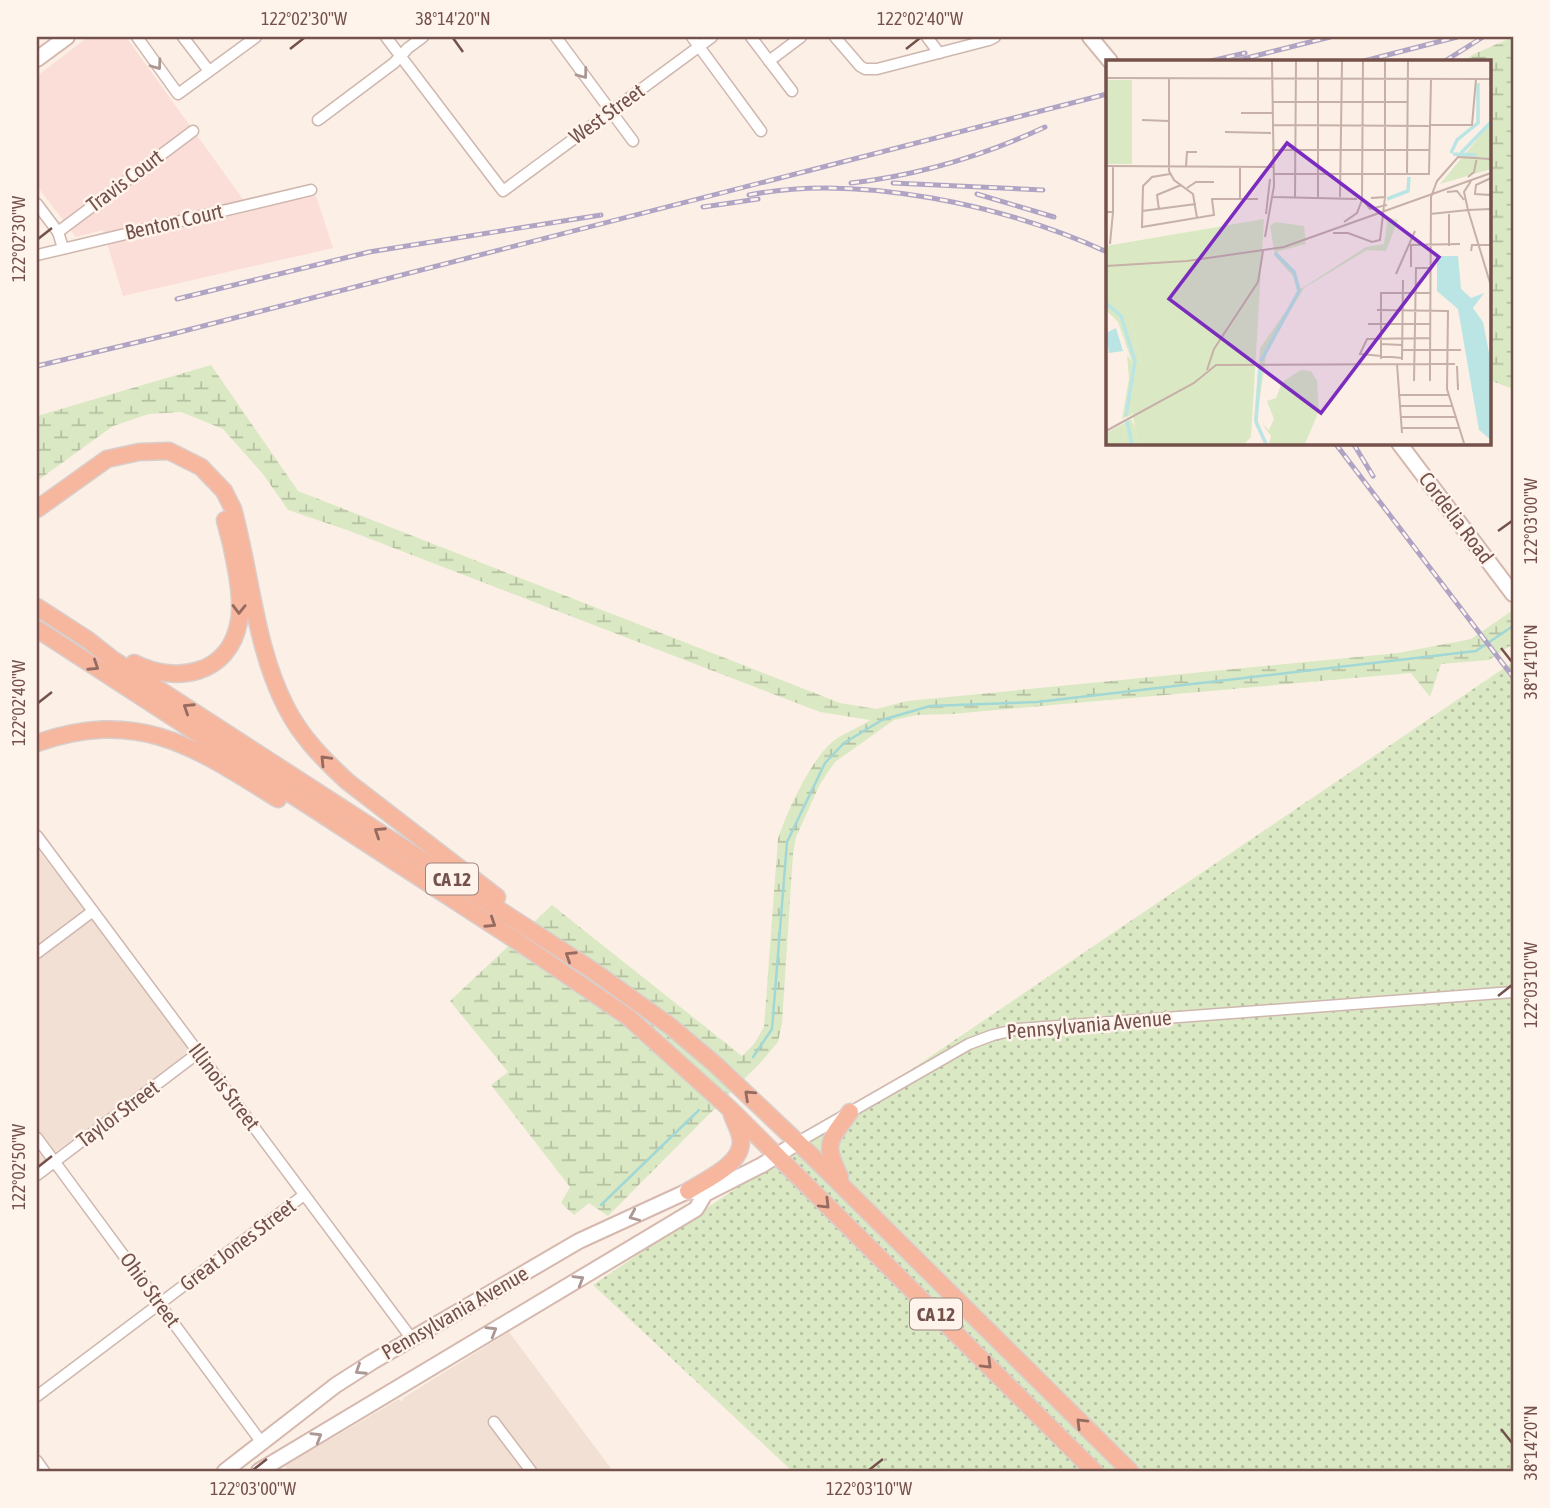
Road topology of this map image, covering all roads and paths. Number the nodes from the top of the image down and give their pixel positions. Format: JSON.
{"nodes":[{"id":1,"x":67,"y":37,"type":"edge"},
{"id":2,"x":137,"y":37,"type":"edge"},
{"id":3,"x":183,"y":37,"type":"edge"},
{"id":4,"x":256,"y":37,"type":"edge"},
{"id":5,"x":386,"y":37,"type":"edge"},
{"id":6,"x":423,"y":37,"type":"edge"},
{"id":7,"x":556,"y":37,"type":"edge"},
{"id":8,"x":692,"y":37,"type":"edge"},
{"id":9,"x":712,"y":37,"type":"edge"},
{"id":10,"x":751,"y":37,"type":"edge"},
{"id":11,"x":801,"y":37,"type":"edge"},
{"id":12,"x":835,"y":37,"type":"edge"},
{"id":13,"x":927,"y":37,"type":"edge"},
{"id":14,"x":995,"y":37,"type":"edge"},
{"id":15,"x":1090,"y":37,"type":"edge"},
{"id":16,"x":699,"y":47,"type":"junction"},
{"id":17,"x":939,"y":52,"type":"junction"},
{"id":18,"x":400,"y":56,"type":"junction"},
{"id":19,"x":37,"y":59,"type":"edge"},
{"id":20,"x":1109,"y":60,"type":"edge"},
{"id":21,"x":769,"y":61,"type":"junction"},
{"id":22,"x":209,"y":71,"type":"junction"},
{"id":23,"x":792,"y":91,"type":"dead end"},
{"id":24,"x":611,"y":111,"type":"junction"},
{"id":25,"x":318,"y":120,"type":"dead end"},
{"id":26,"x":193,"y":131,"type":"dead end"},
{"id":27,"x":761,"y":131,"type":"dead end"},
{"id":28,"x":633,"y":141,"type":"dead end"},
{"id":29,"x":311,"y":190,"type":"dead end"},
{"id":30,"x":37,"y":204,"type":"edge"},
{"id":31,"x":58,"y":232,"type":"junction"},
{"id":32,"x":63,"y":248,"type":"junction"},
{"id":33,"x":37,"y":255,"type":"edge"},
{"id":34,"x":1400,"y":444,"type":"edge"},
{"id":35,"x":157,"y":452,"type":"junction"},
{"id":36,"x":37,"y":509,"type":"edge"},
{"id":37,"x":1513,"y":594,"type":"edge"},
{"id":38,"x":37,"y":607,"type":"edge"},
{"id":39,"x":37,"y":629,"type":"edge"},
{"id":40,"x":88,"y":640,"type":"junction"},
{"id":41,"x":37,"y":743,"type":"edge"},
{"id":42,"x":37,"y":836,"type":"edge"},
{"id":43,"x":405,"y":869,"type":"junction"},
{"id":44,"x":93,"y":911,"type":"junction"},
{"id":45,"x":528,"y":929,"type":"junction"},
{"id":46,"x":37,"y":953,"type":"edge"},
{"id":47,"x":1513,"y":992,"type":"edge"},
{"id":48,"x":198,"y":1053,"type":"junction"},
{"id":49,"x":730,"y":1109,"type":"junction"},
{"id":50,"x":850,"y":1112,"type":"junction"},
{"id":51,"x":37,"y":1138,"type":"edge"},
{"id":52,"x":798,"y":1142,"type":"junction"},
{"id":53,"x":777,"y":1156,"type":"junction"},
{"id":54,"x":54,"y":1161,"type":"junction"},
{"id":55,"x":37,"y":1175,"type":"edge"},
{"id":56,"x":848,"y":1192,"type":"junction"},
{"id":57,"x":696,"y":1193,"type":"junction"},
{"id":58,"x":304,"y":1195,"type":"junction"},
{"id":59,"x":160,"y":1304,"type":"junction"},
{"id":60,"x":412,"y":1339,"type":"junction"},
{"id":61,"x":37,"y":1396,"type":"edge"},
{"id":62,"x":494,"y":1422,"type":"dead end"},
{"id":63,"x":262,"y":1443,"type":"junction"},
{"id":64,"x":37,"y":1461,"type":"edge"},
{"id":65,"x":44,"y":1471,"type":"edge"},
{"id":66,"x":225,"y":1471,"type":"edge"},
{"id":67,"x":259,"y":1471,"type":"edge"},
{"id":68,"x":531,"y":1471,"type":"edge"},
{"id":69,"x":1094,"y":1471,"type":"edge"},
{"id":70,"x":1130,"y":1471,"type":"edge"}],
"edges":[{"from":1,"to":19,"type":"main road"},
{"from":2,"to":22,"type":"street","one_way":true},
{"from":3,"to":22,"type":"street"},
{"from":4,"to":22,"type":"street"},
{"from":5,"to":18,"type":"street"},
{"from":6,"to":18,"type":"street"},
{"from":7,"to":24,"type":"street","one_way":true},
{"from":8,"to":16,"type":"street"},
{"from":9,"to":16,"type":"street","name":"West Street"},
{"from":10,"to":21,"type":"street"},
{"from":11,"to":21,"type":"street"},
{"from":12,"to":17,"type":"street"},
{"from":13,"to":17,"type":"street"},
{"from":14,"to":17,"type":"street"},
{"from":15,"to":20,"type":"main road"},
{"from":16,"to":24,"type":"street","name":"West Street"},
{"from":16,"to":27,"type":"street"},
{"from":18,"to":24,"type":"street","name":"West Street"},
{"from":18,"to":25,"type":"street"},
{"from":21,"to":23,"type":"street"},
{"from":24,"to":28,"type":"street"},
{"from":26,"to":31,"type":"street","name":"Travis Court"},
{"from":29,"to":32,"type":"street","name":"Benton Court"},
{"from":30,"to":31,"type":"street"},
{"from":31,"to":32,"type":"street"},
{"from":32,"to":33,"type":"street","name":"Benton Court"},
{"from":34,"to":37,"type":"main road","name":"Cordelia Road"},
{"from":35,"to":36,"type":"highway"},
{"from":35,"to":40,"type":"highway","one_way":true},
{"from":45,"to":35,"type":"highway","one_way":true},
{"from":38,"to":40,"type":"highway","number":"CA 12"},
{"from":39,"to":43,"type":"highway","number":"CA 12","one_way":true},
{"from":45,"to":40,"type":"highway","number":"CA 12","one_way":true},
{"from":41,"to":43,"type":"highway"},
{"from":42,"to":44,"type":"street","name":"Illinois Street"},
{"from":43,"to":49,"type":"highway","number":"CA 12","one_way":true},
{"from":44,"to":46,"type":"street"},
{"from":44,"to":48,"type":"street","name":"Illinois Street"},
{"from":52,"to":45,"type":"highway","number":"CA 12","one_way":true},
{"from":47,"to":50,"type":"street","name":"Pennsylvania Avenue"},
{"from":48,"to":54,"type":"street","name":"Taylor Street"},
{"from":48,"to":58,"type":"street","name":"Illinois Street"},
{"from":49,"to":53,"type":"highway","number":"CA 12"},
{"from":49,"to":57,"type":"highway"},
{"from":50,"to":52,"type":"street","name":"Pennsylvania Avenue"},
{"from":50,"to":56,"type":"highway"},
{"from":51,"to":54,"type":"street","name":"Ohio Street"},
{"from":52,"to":53,"type":"main road","name":"Pennsylvania Avenue"},
{"from":52,"to":56,"type":"highway","number":"CA 12"},
{"from":53,"to":57,"type":"main road","name":"Pennsylvania Avenue"},
{"from":53,"to":69,"type":"highway","number":"CA 12","one_way":true},
{"from":54,"to":55,"type":"street","name":"Taylor Street"},
{"from":54,"to":59,"type":"street","name":"Ohio Street"},
{"from":70,"to":56,"type":"highway","number":"CA 12","one_way":true},
{"from":57,"to":60,"type":"main road","name":"Pennsylvania Avenue","one_way":true},
{"from":67,"to":57,"type":"main road","name":"Pennsylvania Avenue","one_way":true},
{"from":58,"to":59,"type":"street","name":"Great Jones Street"},
{"from":58,"to":60,"type":"street","name":"Illinois Street"},
{"from":59,"to":61,"type":"street","name":"Great Jones Street"},
{"from":59,"to":63,"type":"street","name":"Ohio Street"},
{"from":60,"to":63,"type":"main road","name":"Pennsylvania Avenue","one_way":true},
{"from":62,"to":68,"type":"street"},
{"from":63,"to":66,"type":"main road","name":"Pennsylvania Avenue"},
{"from":64,"to":65,"type":"street"}]}
